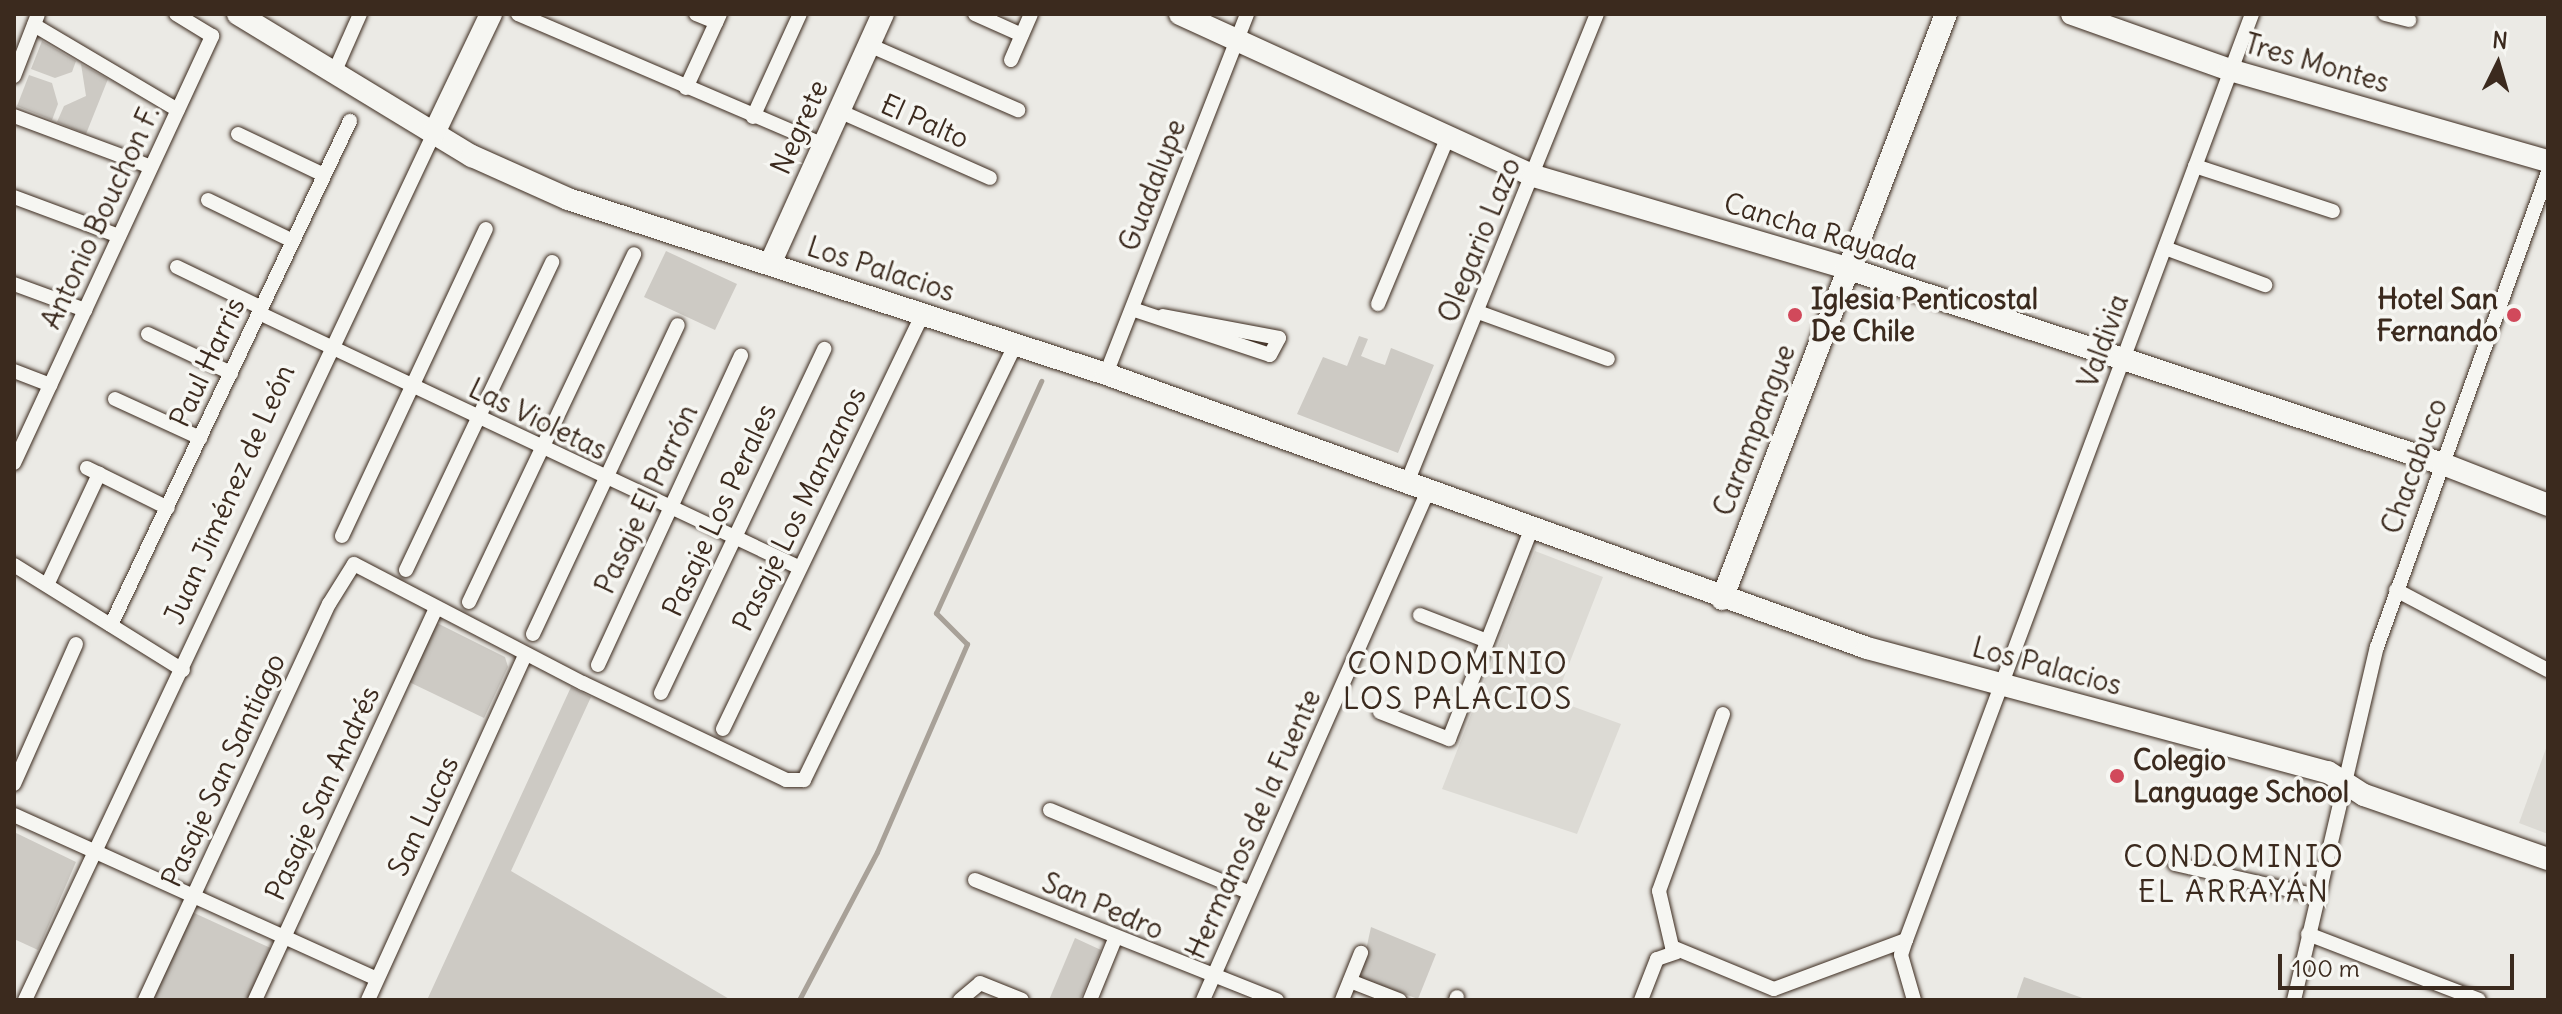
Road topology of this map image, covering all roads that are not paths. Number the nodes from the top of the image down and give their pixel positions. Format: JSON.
{"nodes":[{"id":1,"x":176,"y":14,"type":"edge"},
{"id":2,"x":360,"y":14,"type":"edge"},
{"id":3,"x":491,"y":14,"type":"edge"},
{"id":4,"x":518,"y":14,"type":"edge"},
{"id":5,"x":696,"y":14,"type":"edge"},
{"id":6,"x":800,"y":14,"type":"edge"},
{"id":7,"x":883,"y":14,"type":"edge"},
{"id":8,"x":975,"y":14,"type":"edge"},
{"id":9,"x":1031,"y":14,"type":"edge"},
{"id":10,"x":1180,"y":14,"type":"edge"},
{"id":11,"x":1247,"y":14,"type":"edge"},
{"id":12,"x":1597,"y":14,"type":"edge"},
{"id":13,"x":1946,"y":14,"type":"edge"},
{"id":14,"x":2072,"y":14,"type":"edge"},
{"id":15,"x":2252,"y":14,"type":"edge"},
{"id":16,"x":2385,"y":14,"type":"edge"},
{"id":17,"x":245,"y":16,"type":"edge"},
{"id":18,"x":718,"y":18,"type":"edge"},
{"id":19,"x":36,"y":19,"type":"edge"},
{"id":20,"x":2409,"y":20,"type":"dead end"},
{"id":21,"x":1022,"y":35,"type":"junction"},
{"id":22,"x":1237,"y":39,"type":"junction"},
{"id":23,"x":869,"y":45,"type":"junction"},
{"id":24,"x":1011,"y":60,"type":"dead end"},
{"id":25,"x":2230,"y":70,"type":"junction"},
{"id":26,"x":334,"y":73,"type":"junction"},
{"id":27,"x":14,"y":76,"type":"edge"},
{"id":28,"x":686,"y":88,"type":"junction"},
{"id":29,"x":178,"y":110,"type":"junction"},
{"id":30,"x":1018,"y":110,"type":"dead end"},
{"id":31,"x":839,"y":111,"type":"junction"},
{"id":32,"x":14,"y":116,"type":"edge"},
{"id":33,"x":753,"y":117,"type":"junction"},
{"id":34,"x":350,"y":121,"type":"dead end"},
{"id":35,"x":434,"y":133,"type":"junction"},
{"id":36,"x":238,"y":134,"type":"dead end"},
{"id":37,"x":1448,"y":137,"type":"junction"},
{"id":38,"x":824,"y":145,"type":"junction"},
{"id":39,"x":2548,"y":161,"type":"edge"},
{"id":40,"x":2195,"y":166,"type":"junction"},
{"id":41,"x":151,"y":167,"type":"junction"},
{"id":42,"x":2548,"y":172,"type":"edge"},
{"id":43,"x":324,"y":175,"type":"junction"},
{"id":44,"x":1534,"y":176,"type":"junction"},
{"id":45,"x":990,"y":178,"type":"dead end"},
{"id":46,"x":14,"y":197,"type":"edge"},
{"id":47,"x":208,"y":200,"type":"dead end"},
{"id":48,"x":2333,"y":211,"type":"dead end"},
{"id":49,"x":486,"y":229,"type":"dead end"},
{"id":50,"x":119,"y":236,"type":"junction"},
{"id":51,"x":293,"y":241,"type":"junction"},
{"id":52,"x":2165,"y":248,"type":"junction"},
{"id":53,"x":634,"y":254,"type":"dead end"},
{"id":54,"x":552,"y":262,"type":"dead end"},
{"id":55,"x":770,"y":264,"type":"junction"},
{"id":56,"x":177,"y":267,"type":"dead end"},
{"id":57,"x":1846,"y":268,"type":"junction"},
{"id":58,"x":14,"y":284,"type":"edge"},
{"id":59,"x":2265,"y":285,"type":"dead end"},
{"id":60,"x":1378,"y":304,"type":"dead end"},
{"id":61,"x":1132,"y":309,"type":"junction"},
{"id":62,"x":85,"y":310,"type":"junction"},
{"id":63,"x":260,"y":311,"type":"junction"},
{"id":64,"x":1478,"y":312,"type":"junction"},
{"id":65,"x":923,"y":314,"type":"junction"},
{"id":66,"x":1163,"y":316,"type":"junction"},
{"id":67,"x":678,"y":325,"type":"dead end"},
{"id":68,"x":148,"y":334,"type":"dead end"},
{"id":69,"x":1016,"y":344,"type":"junction"},
{"id":70,"x":328,"y":346,"type":"junction"},
{"id":71,"x":824,"y":349,"type":"dead end"},
{"id":72,"x":741,"y":355,"type":"dead end"},
{"id":73,"x":2124,"y":358,"type":"junction"},
{"id":74,"x":1608,"y":359,"type":"dead end"},
{"id":75,"x":14,"y":371,"type":"edge"},
{"id":76,"x":231,"y":373,"type":"junction"},
{"id":77,"x":1106,"y":374,"type":"junction"},
{"id":78,"x":50,"y":385,"type":"junction"},
{"id":79,"x":412,"y":387,"type":"junction"},
{"id":80,"x":115,"y":399,"type":"dead end"},
{"id":81,"x":478,"y":419,"type":"junction"},
{"id":82,"x":200,"y":438,"type":"junction"},
{"id":83,"x":542,"y":449,"type":"junction"},
{"id":84,"x":15,"y":457,"type":"edge"},
{"id":85,"x":2443,"y":464,"type":"junction"},
{"id":86,"x":605,"y":480,"type":"junction"},
{"id":87,"x":1416,"y":489,"type":"junction"},
{"id":88,"x":2548,"y":505,"type":"edge"},
{"id":89,"x":168,"y":508,"type":"junction"},
{"id":90,"x":669,"y":511,"type":"junction"},
{"id":91,"x":1531,"y":530,"type":"junction"},
{"id":92,"x":342,"y":536,"type":"dead end"},
{"id":93,"x":733,"y":541,"type":"junction"},
{"id":94,"x":14,"y":565,"type":"edge"},
{"id":95,"x":796,"y":566,"type":"junction"},
{"id":96,"x":406,"y":570,"type":"dead end"},
{"id":97,"x":47,"y":585,"type":"junction"},
{"id":98,"x":2396,"y":590,"type":"junction"},
{"id":99,"x":1722,"y":599,"type":"junction"},
{"id":100,"x":469,"y":602,"type":"dead end"},
{"id":101,"x":436,"y":609,"type":"junction"},
{"id":102,"x":1420,"y":615,"type":"dead end"},
{"id":103,"x":111,"y":625,"type":"junction"},
{"id":104,"x":533,"y":634,"type":"dead end"},
{"id":105,"x":1487,"y":641,"type":"junction"},
{"id":106,"x":76,"y":644,"type":"dead end"},
{"id":107,"x":526,"y":654,"type":"junction"},
{"id":108,"x":598,"y":665,"type":"dead end"},
{"id":109,"x":183,"y":670,"type":"junction"},
{"id":110,"x":2548,"y":670,"type":"edge"},
{"id":111,"x":2004,"y":686,"type":"junction"},
{"id":112,"x":661,"y":693,"type":"dead end"},
{"id":113,"x":1380,"y":712,"type":"dead end"},
{"id":114,"x":1723,"y":714,"type":"dead end"},
{"id":115,"x":723,"y":729,"type":"dead end"},
{"id":116,"x":2344,"y":782,"type":"junction"},
{"id":117,"x":14,"y":784,"type":"edge"},
{"id":118,"x":1050,"y":810,"type":"dead end"},
{"id":119,"x":14,"y":815,"type":"edge"},
{"id":120,"x":93,"y":851,"type":"junction"},
{"id":121,"x":2548,"y":859,"type":"edge"},
{"id":122,"x":2175,"y":864,"type":"dead end"},
{"id":123,"x":975,"y":880,"type":"dead end"},
{"id":124,"x":1248,"y":892,"type":"junction"},
{"id":125,"x":194,"y":896,"type":"junction"},
{"id":126,"x":2317,"y":896,"type":"junction"},
{"id":127,"x":2308,"y":934,"type":"junction"},
{"id":128,"x":284,"y":937,"type":"junction"},
{"id":129,"x":1115,"y":939,"type":"junction"},
{"id":130,"x":1906,"y":940,"type":"junction"},
{"id":131,"x":1677,"y":952,"type":"junction"},
{"id":132,"x":1361,"y":953,"type":"dead end"},
{"id":133,"x":1211,"y":977,"type":"junction"},
{"id":134,"x":377,"y":979,"type":"junction"},
{"id":135,"x":1350,"y":981,"type":"junction"},
{"id":136,"x":25,"y":1000,"type":"edge"},
{"id":137,"x":145,"y":1000,"type":"edge"},
{"id":138,"x":255,"y":1000,"type":"edge"},
{"id":139,"x":368,"y":1000,"type":"edge"},
{"id":140,"x":960,"y":1000,"type":"edge"},
{"id":141,"x":1022,"y":1000,"type":"edge"},
{"id":142,"x":1090,"y":1000,"type":"edge"},
{"id":143,"x":1203,"y":1000,"type":"edge"},
{"id":144,"x":1277,"y":1000,"type":"edge"},
{"id":145,"x":1342,"y":1000,"type":"edge"},
{"id":146,"x":1399,"y":1000,"type":"edge"},
{"id":147,"x":1641,"y":1000,"type":"edge"},
{"id":148,"x":1914,"y":1000,"type":"edge"},
{"id":149,"x":2294,"y":1000,"type":"edge"},
{"id":150,"x":2479,"y":1000,"type":"edge"}],
"edges":[{"from":1,"to":29,"type":"street","name":"Antonio Bouchon F."},
{"from":2,"to":26,"type":"street"},
{"from":3,"to":35,"type":"main road","name":"Juan Jiménez de León"},
{"from":4,"to":28,"type":"street"},
{"from":5,"to":18,"type":"street"},
{"from":6,"to":33,"type":"street"},
{"from":7,"to":23,"type":"main road","name":"Negrete"},
{"from":8,"to":21,"type":"street"},
{"from":9,"to":21,"type":"street"},
{"from":10,"to":22,"type":"main road","name":"Cancha Rayada"},
{"from":11,"to":22,"type":"street","name":"Guadalupe"},
{"from":12,"to":44,"type":"street","name":"Olegario Lazo"},
{"from":13,"to":57,"type":"main road","name":"Carampangue"},
{"from":14,"to":25,"type":"main road","name":"Tres Montes"},
{"from":15,"to":25,"type":"street","name":"Valdivia"},
{"from":16,"to":20,"type":"street"},
{"from":17,"to":26,"type":"main road","name":"Los Palacios"},
{"from":18,"to":28,"type":"street"},
{"from":19,"to":27,"type":"street"},
{"from":19,"to":29,"type":"street"},
{"from":21,"to":24,"type":"street"},
{"from":22,"to":37,"type":"main road","name":"Cancha Rayada"},
{"from":22,"to":61,"type":"street","name":"Guadalupe"},
{"from":23,"to":30,"type":"street"},
{"from":23,"to":31,"type":"main road","name":"Negrete"},
{"from":25,"to":39,"type":"main road","name":"Tres Montes"},
{"from":25,"to":40,"type":"street","name":"Valdivia"},
{"from":26,"to":35,"type":"main road","name":"Los Palacios"},
{"from":28,"to":33,"type":"street"},
{"from":29,"to":41,"type":"street","name":"Antonio Bouchon F."},
{"from":31,"to":38,"type":"main road","name":"Negrete"},
{"from":31,"to":45,"type":"street","name":"El Palto"},
{"from":32,"to":41,"type":"street"},
{"from":33,"to":38,"type":"street"},
{"from":34,"to":43,"type":"street","name":"Paul Harris"},
{"from":35,"to":55,"type":"main road","name":"Los Palacios"},
{"from":35,"to":70,"type":"street","name":"Juan Jiménez de León"},
{"from":36,"to":43,"type":"street"},
{"from":37,"to":44,"type":"main road","name":"Cancha Rayada"},
{"from":37,"to":60,"type":"street"},
{"from":38,"to":55,"type":"main road","name":"Negrete"},
{"from":40,"to":48,"type":"street"},
{"from":40,"to":52,"type":"street","name":"Valdivia"},
{"from":41,"to":50,"type":"street","name":"Antonio Bouchon F."},
{"from":42,"to":85,"type":"street","name":"Chacabuco"},
{"from":43,"to":51,"type":"street","name":"Paul Harris"},
{"from":44,"to":57,"type":"main road","name":"Cancha Rayada"},
{"from":44,"to":64,"type":"street","name":"Olegario Lazo"},
{"from":46,"to":50,"type":"street"},
{"from":47,"to":51,"type":"street"},
{"from":49,"to":79,"type":"street"},
{"from":50,"to":62,"type":"street","name":"Antonio Bouchon F."},
{"from":51,"to":63,"type":"street","name":"Paul Harris"},
{"from":52,"to":59,"type":"street"},
{"from":52,"to":73,"type":"street","name":"Valdivia"},
{"from":53,"to":83,"type":"street"},
{"from":54,"to":81,"type":"street"},
{"from":55,"to":65,"type":"main road","name":"Los Palacios"},
{"from":56,"to":63,"type":"street","name":"Las Violetas"},
{"from":57,"to":73,"type":"main road","name":"Cancha Rayada"},
{"from":57,"to":99,"type":"main road","name":"Carampangue"},
{"from":58,"to":62,"type":"street"},
{"from":61,"to":66,"type":"street"},
{"from":61,"to":77,"type":"street","name":"Guadalupe"},
{"from":62,"to":78,"type":"street","name":"Antonio Bouchon F."},
{"from":63,"to":70,"type":"street","name":"Las Violetas"},
{"from":63,"to":76,"type":"street","name":"Paul Harris"},
{"from":64,"to":74,"type":"street"},
{"from":64,"to":87,"type":"street","name":"Olegario Lazo"},
{"from":65,"to":69,"type":"main road","name":"Los Palacios"},
{"from":65,"to":95,"type":"street","name":"Pasaje Los Manzanos"},
{"from":66,"to":66,"type":"street"},
{"from":67,"to":86,"type":"street"},
{"from":68,"to":76,"type":"street"},
{"from":69,"to":77,"type":"main road","name":"Los Palacios"},
{"from":69,"to":107,"type":"street"},
{"from":70,"to":79,"type":"street","name":"Las Violetas"},
{"from":70,"to":109,"type":"street","name":"Juan Jiménez de León"},
{"from":71,"to":93,"type":"street","name":"Pasaje Los Perales"},
{"from":72,"to":90,"type":"street","name":"Pasaje El Parrón"},
{"from":73,"to":85,"type":"main road","name":"Cancha Rayada"},
{"from":73,"to":111,"type":"street","name":"Valdivia"},
{"from":75,"to":78,"type":"street"},
{"from":76,"to":82,"type":"street","name":"Paul Harris"},
{"from":77,"to":87,"type":"main road","name":"Los Palacios"},
{"from":78,"to":84,"type":"street","name":"Antonio Bouchon F."},
{"from":79,"to":81,"type":"street","name":"Las Violetas"},
{"from":79,"to":92,"type":"street"},
{"from":80,"to":82,"type":"street"},
{"from":81,"to":83,"type":"street","name":"Las Violetas"},
{"from":81,"to":96,"type":"street"},
{"from":82,"to":89,"type":"street","name":"Paul Harris"},
{"from":83,"to":86,"type":"street","name":"Las Violetas"},
{"from":83,"to":100,"type":"street"},
{"from":85,"to":88,"type":"main road","name":"Cancha Rayada"},
{"from":85,"to":98,"type":"street","name":"Chacabuco"},
{"from":86,"to":90,"type":"street","name":"Las Violetas"},
{"from":86,"to":104,"type":"street"},
{"from":87,"to":91,"type":"main road","name":"Los Palacios"},
{"from":87,"to":124,"type":"street","name":"Hermanos de la Fuente"},
{"from":89,"to":97,"type":"street"},
{"from":89,"to":103,"type":"street","name":"Paul Harris"},
{"from":90,"to":93,"type":"street","name":"Las Violetas"},
{"from":90,"to":108,"type":"street","name":"Pasaje El Parrón"},
{"from":91,"to":99,"type":"main road","name":"Los Palacios"},
{"from":91,"to":105,"type":"street"},
{"from":93,"to":95,"type":"street","name":"Las Violetas"},
{"from":93,"to":112,"type":"street","name":"Pasaje Los Perales"},
{"from":94,"to":97,"type":"street"},
{"from":95,"to":115,"type":"street","name":"Pasaje Los Manzanos"},
{"from":97,"to":103,"type":"street"},
{"from":98,"to":110,"type":"street"},
{"from":98,"to":116,"type":"street","name":"Chacabuco"},
{"from":99,"to":111,"type":"main road","name":"Los Palacios"},
{"from":101,"to":107,"type":"street"},
{"from":101,"to":125,"type":"street","name":"Pasaje San Santiago"},
{"from":101,"to":128,"type":"street","name":"Pasaje San Andrés"},
{"from":102,"to":105,"type":"street"},
{"from":103,"to":109,"type":"street"},
{"from":105,"to":113,"type":"street"},
{"from":106,"to":117,"type":"street"},
{"from":107,"to":134,"type":"street","name":"San Lucas"},
{"from":109,"to":120,"type":"street","name":"Juan Jiménez de León"},
{"from":111,"to":116,"type":"main road","name":"Los Palacios"},
{"from":111,"to":130,"type":"street","name":"Valdivia"},
{"from":114,"to":131,"type":"street"},
{"from":116,"to":121,"type":"main road","name":"Los Palacios"},
{"from":116,"to":126,"type":"street","name":"Chacabuco"},
{"from":118,"to":124,"type":"street"},
{"from":119,"to":120,"type":"street"},
{"from":120,"to":125,"type":"street"},
{"from":120,"to":136,"type":"street","name":"Juan Jiménez de León"},
{"from":122,"to":126,"type":"street"},
{"from":123,"to":129,"type":"street","name":"San Pedro"},
{"from":124,"to":133,"type":"street","name":"Hermanos de la Fuente"},
{"from":125,"to":128,"type":"street"},
{"from":125,"to":137,"type":"street","name":"Pasaje San Santiago"},
{"from":126,"to":127,"type":"street","name":"Chacabuco"},
{"from":127,"to":149,"type":"street","name":"Chacabuco"},
{"from":127,"to":150,"type":"street"},
{"from":128,"to":134,"type":"street"},
{"from":128,"to":138,"type":"street","name":"Pasaje San Andrés"},
{"from":129,"to":133,"type":"street","name":"San Pedro"},
{"from":129,"to":142,"type":"street"},
{"from":130,"to":131,"type":"street"},
{"from":130,"to":148,"type":"street"},
{"from":131,"to":147,"type":"street"},
{"from":132,"to":135,"type":"street"},
{"from":133,"to":143,"type":"street","name":"Hermanos de la Fuente"},
{"from":133,"to":144,"type":"street","name":"San Pedro"},
{"from":134,"to":139,"type":"street","name":"San Lucas"},
{"from":135,"to":145,"type":"street"},
{"from":135,"to":146,"type":"street"},
{"from":140,"to":141,"type":"street"}]}
